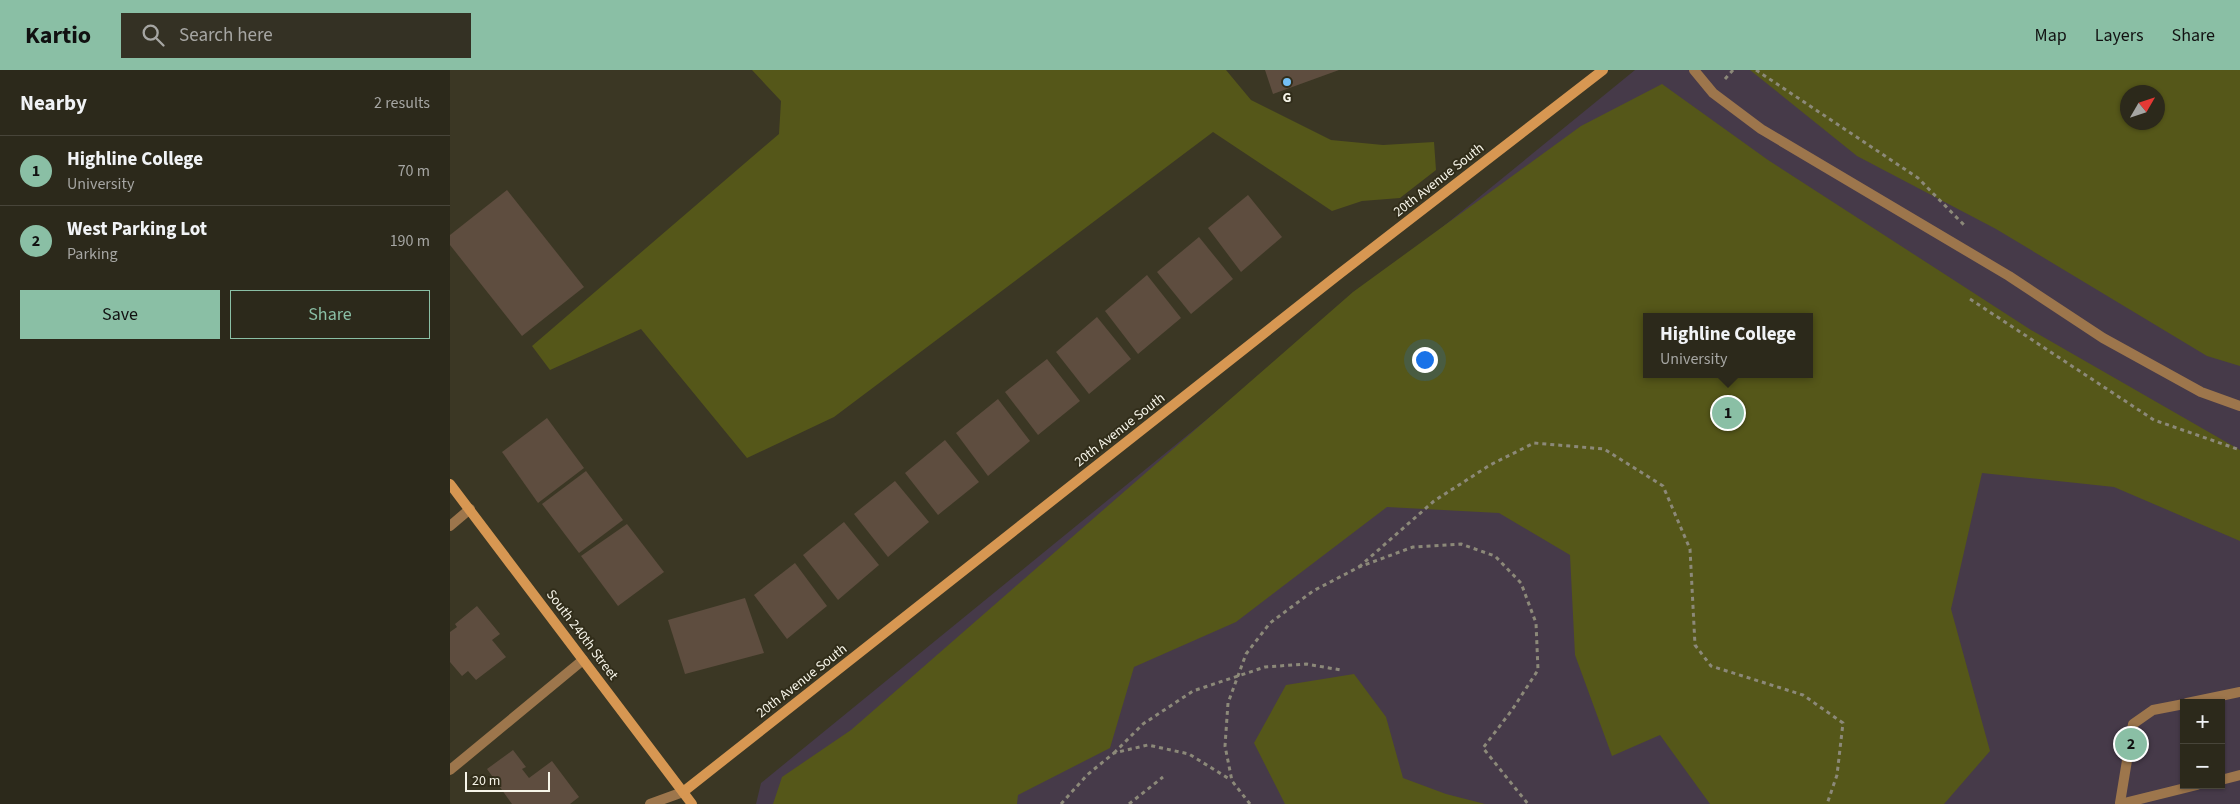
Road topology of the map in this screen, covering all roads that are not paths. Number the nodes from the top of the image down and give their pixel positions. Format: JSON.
{"nodes":[{"id":1,"x":1603,"y":70,"type":"edge"},
{"id":2,"x":1694,"y":70,"type":"edge"},
{"id":3,"x":2240,"y":406,"type":"edge"},
{"id":4,"x":450,"y":484,"type":"edge"},
{"id":5,"x":470,"y":509,"type":"junction"},
{"id":6,"x":450,"y":526,"type":"edge"},
{"id":7,"x":583,"y":660,"type":"junction"},
{"id":8,"x":2240,"y":692,"type":"edge"},
{"id":9,"x":2207,"y":699,"type":"edge"},
{"id":10,"x":2180,"y":705,"type":"edge"},
{"id":11,"x":450,"y":770,"type":"edge"},
{"id":12,"x":2240,"y":775,"type":"edge"},
{"id":13,"x":2225,"y":779,"type":"edge"},
{"id":14,"x":2181,"y":789,"type":"edge"},
{"id":15,"x":683,"y":792,"type":"junction"},
{"id":16,"x":650,"y":804,"type":"edge"},
{"id":17,"x":692,"y":804,"type":"edge"},
{"id":18,"x":2120,"y":804,"type":"edge"}],
"edges":[{"from":1,"to":15,"type":"street","name":"20th Avenue South"},
{"from":2,"to":3,"type":"street"},
{"from":4,"to":5,"type":"street","name":"South 240th Street"},
{"from":5,"to":6,"type":"street"},
{"from":5,"to":7,"type":"street","name":"South 240th Street"},
{"from":7,"to":11,"type":"street"},
{"from":7,"to":15,"type":"street","name":"South 240th Street"},
{"from":8,"to":9,"type":"street"},
{"from":10,"to":18,"type":"street"},
{"from":12,"to":13,"type":"street"},
{"from":14,"to":18,"type":"street"},
{"from":15,"to":16,"type":"street","name":"20th Avenue South"},
{"from":15,"to":17,"type":"street","name":"South 240th Street"}]}
